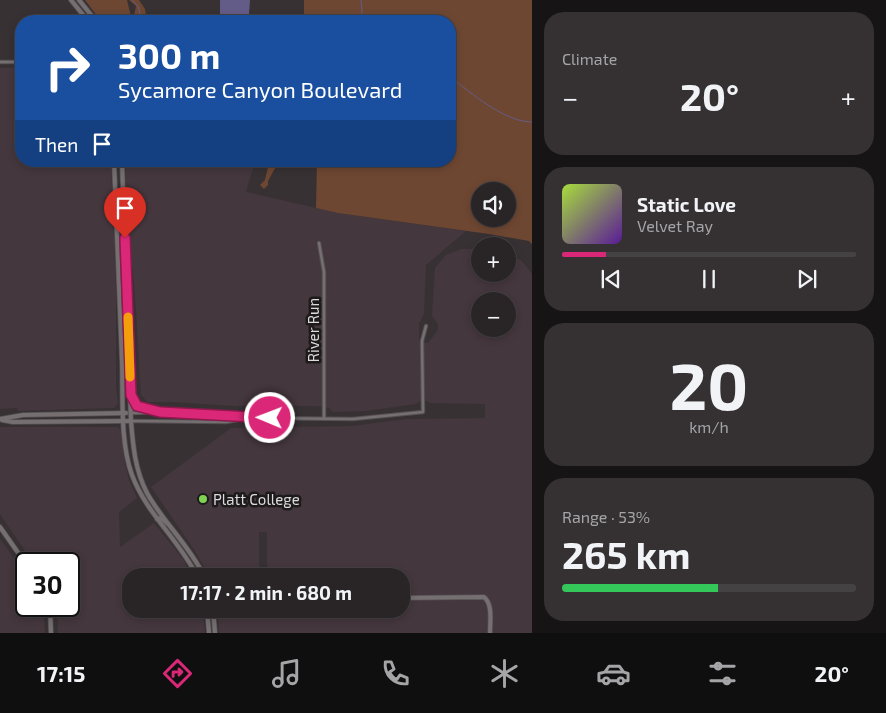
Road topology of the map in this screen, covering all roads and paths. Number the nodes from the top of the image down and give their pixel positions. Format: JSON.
{"nodes":[{"id":1,"x":70,"y":0,"type":"edge"},
{"id":2,"x":79,"y":0,"type":"edge"},
{"id":3,"x":83,"y":15,"type":"edge"},
{"id":4,"x":91,"y":15,"type":"edge"},
{"id":5,"x":0,"y":62,"type":"edge"},
{"id":6,"x":15,"y":62,"type":"edge"},
{"id":7,"x":114,"y":167,"type":"edge"},
{"id":8,"x":122,"y":167,"type":"edge"},
{"id":9,"x":319,"y":243,"type":"dead end"},
{"id":10,"x":426,"y":326,"type":"dead end"},
{"id":11,"x":131,"y":395,"type":"junction"},
{"id":12,"x":160,"y":412,"type":"junction"},
{"id":13,"x":124,"y":413,"type":"junction"},
{"id":14,"x":131,"y":413,"type":"junction"},
{"id":15,"x":247,"y":418,"type":"junction"},
{"id":16,"x":324,"y":418,"type":"junction"},
{"id":17,"x":0,"y":419,"type":"edge"},
{"id":18,"x":124,"y":421,"type":"junction"},
{"id":19,"x":131,"y":421,"type":"junction"},
{"id":20,"x":157,"y":518,"type":"junction"},
{"id":21,"x":170,"y":525,"type":"junction"},
{"id":22,"x":0,"y":527,"type":"edge"},
{"id":23,"x":18,"y":552,"type":"edge"},
{"id":24,"x":192,"y":568,"type":"edge"},
{"id":25,"x":199,"y":568,"type":"edge"},
{"id":26,"x":410,"y":598,"type":"edge"},
{"id":27,"x":50,"y":617,"type":"edge"},
{"id":28,"x":208,"y":618,"type":"edge"},
{"id":29,"x":214,"y":618,"type":"edge"},
{"id":30,"x":51,"y":633,"type":"edge"},
{"id":31,"x":209,"y":633,"type":"edge"},
{"id":32,"x":215,"y":633,"type":"edge"},
{"id":33,"x":490,"y":633,"type":"edge"}],
"edges":[{"from":1,"to":3,"type":"main road"},
{"from":2,"to":4,"type":"main road"},
{"from":5,"to":6,"type":"street"},
{"from":7,"to":13,"type":"main road"},
{"from":8,"to":11,"type":"main road"},
{"from":9,"to":16,"type":"street","name":"River Run"},
{"from":10,"to":16,"type":"street"},
{"from":11,"to":12,"type":"main road"},
{"from":11,"to":14,"type":"main road"},
{"from":12,"to":14,"type":"street"},
{"from":12,"to":15,"type":"street"},
{"from":13,"to":14,"type":"main road"},
{"from":13,"to":17,"type":"main road"},
{"from":13,"to":18,"type":"main road"},
{"from":14,"to":19,"type":"main road"},
{"from":15,"to":16,"type":"street"},
{"from":15,"to":19,"type":"street"},
{"from":17,"to":18,"type":"main road"},
{"from":18,"to":19,"type":"main road"},
{"from":18,"to":20,"type":"main road"},
{"from":19,"to":21,"type":"main road"},
{"from":20,"to":21,"type":"main road"},
{"from":20,"to":24,"type":"main road"},
{"from":21,"to":25,"type":"main road"},
{"from":22,"to":23,"type":"main road"},
{"from":26,"to":33,"type":"main road"},
{"from":27,"to":30,"type":"main road"},
{"from":28,"to":31,"type":"main road"},
{"from":29,"to":32,"type":"main road"}]}
